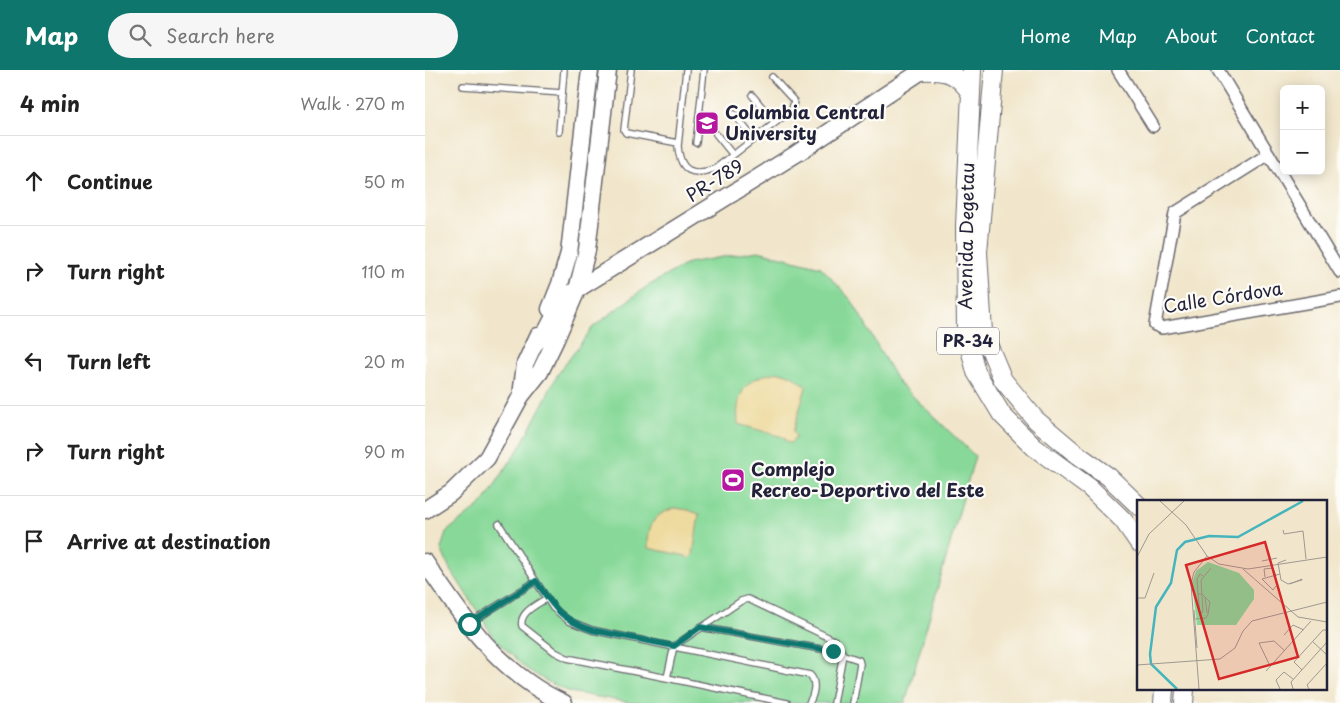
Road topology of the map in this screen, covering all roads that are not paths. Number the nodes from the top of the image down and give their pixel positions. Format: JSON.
{"nodes":[{"id":1,"x":564,"y":70,"type":"edge"},
{"id":2,"x":590,"y":70,"type":"edge"},
{"id":3,"x":608,"y":70,"type":"edge"},
{"id":4,"x":631,"y":70,"type":"edge"},
{"id":5,"x":687,"y":70,"type":"edge"},
{"id":6,"x":704,"y":70,"type":"edge"},
{"id":7,"x":972,"y":70,"type":"edge"},
{"id":8,"x":994,"y":70,"type":"edge"},
{"id":9,"x":1118,"y":70,"type":"edge"},
{"id":10,"x":1218,"y":70,"type":"edge"},
{"id":11,"x":922,"y":71,"type":"edge"},
{"id":12,"x":772,"y":77,"type":"dead end"},
{"id":13,"x":463,"y":86,"type":"dead end"},
{"id":14,"x":562,"y":93,"type":"junction"},
{"id":15,"x":971,"y":94,"type":"junction"},
{"id":16,"x":752,"y":95,"type":"dead end"},
{"id":17,"x":734,"y":114,"type":"dead end"},
{"id":18,"x":775,"y":124,"type":"junction"},
{"id":19,"x":1153,"y":126,"type":"dead end"},
{"id":20,"x":559,"y":132,"type":"dead end"},
{"id":21,"x":716,"y":134,"type":"dead end"},
{"id":22,"x":754,"y":139,"type":"junction"},
{"id":23,"x":678,"y":143,"type":"junction"},
{"id":24,"x":696,"y":143,"type":"dead end"},
{"id":25,"x":1269,"y":154,"type":"junction"},
{"id":26,"x":733,"y":155,"type":"junction"},
{"id":27,"x":580,"y":156,"type":"junction"},
{"id":28,"x":587,"y":250,"type":"junction"},
{"id":29,"x":609,"y":271,"type":"junction"},
{"id":30,"x":1340,"y":272,"type":"edge"},
{"id":31,"x":577,"y":290,"type":"junction"},
{"id":32,"x":1340,"y":297,"type":"edge"},
{"id":33,"x":534,"y":345,"type":"junction"},
{"id":34,"x":521,"y":396,"type":"junction"},
{"id":35,"x":1137,"y":504,"type":"edge"},
{"id":36,"x":425,"y":510,"type":"edge"},
{"id":37,"x":499,"y":524,"type":"dead end"},
{"id":38,"x":1137,"y":541,"type":"edge"},
{"id":39,"x":425,"y":562,"type":"edge"},
{"id":40,"x":536,"y":581,"type":"junction"},
{"id":41,"x":547,"y":598,"type":"junction"},
{"id":42,"x":469,"y":624,"type":"junction"},
{"id":43,"x":700,"y":627,"type":"junction"},
{"id":44,"x":674,"y":646,"type":"junction"},
{"id":45,"x":843,"y":654,"type":"junction"},
{"id":46,"x":667,"y":678,"type":"junction"},
{"id":47,"x":1164,"y":690,"type":"edge"},
{"id":48,"x":1185,"y":690,"type":"edge"},
{"id":49,"x":564,"y":703,"type":"edge"},
{"id":50,"x":787,"y":703,"type":"edge"},
{"id":51,"x":809,"y":703,"type":"edge"},
{"id":52,"x":834,"y":703,"type":"edge"},
{"id":53,"x":853,"y":703,"type":"edge"},
{"id":54,"x":1163,"y":703,"type":"edge"},
{"id":55,"x":1183,"y":703,"type":"edge"}],
"edges":[{"from":1,"to":14,"type":"lane"},
{"from":2,"to":27,"type":"main road"},
{"from":3,"to":28,"type":"main road"},
{"from":4,"to":23,"type":"lane"},
{"from":5,"to":23,"type":"lane"},
{"from":6,"to":24,"type":"lane"},
{"from":7,"to":15,"type":"main road","name":"Avenida Degetau","number":"PR-34"},
{"from":8,"to":35,"type":"main road","name":"Avenida Degetau","number":"PR-34"},
{"from":9,"to":19,"type":"street"},
{"from":10,"to":25,"type":"street"},
{"from":11,"to":15,"type":"main road"},
{"from":11,"to":29,"type":"main road","name":"PR-789","number":"PR-789"},
{"from":12,"to":18,"type":"lane"},
{"from":13,"to":14,"type":"lane"},
{"from":14,"to":20,"type":"lane"},
{"from":15,"to":38,"type":"main road","name":"Avenida Degetau","number":"PR-34"},
{"from":16,"to":18,"type":"lane"},
{"from":17,"to":22,"type":"lane"},
{"from":18,"to":22,"type":"lane"},
{"from":21,"to":26,"type":"lane"},
{"from":22,"to":26,"type":"lane"},
{"from":23,"to":26,"type":"lane"},
{"from":25,"to":30,"type":"street"},
{"from":25,"to":32,"type":"street","name":"Calle Córdova"},
{"from":27,"to":31,"type":"main road"},
{"from":27,"to":33,"type":"main road"},
{"from":28,"to":29,"type":"main road"},
{"from":28,"to":31,"type":"main road"},
{"from":29,"to":31,"type":"main road","name":"PR-789","number":"PR-789"},
{"from":31,"to":33,"type":"main road","name":"PR-789"},
{"from":31,"to":34,"type":"main road"},
{"from":33,"to":34,"type":"main road"},
{"from":34,"to":36,"type":"main road"},
{"from":37,"to":40,"type":"lane"},
{"from":39,"to":42,"type":"main road"},
{"from":40,"to":41,"type":"lane"},
{"from":40,"to":42,"type":"lane"},
{"from":41,"to":44,"type":"lane"},
{"from":41,"to":46,"type":"lane"},
{"from":42,"to":49,"type":"main road"},
{"from":43,"to":44,"type":"lane"},
{"from":43,"to":45,"type":"lane"},
{"from":43,"to":45,"type":"lane"},
{"from":44,"to":46,"type":"lane"},
{"from":44,"to":51,"type":"lane"},
{"from":45,"to":52,"type":"lane"},
{"from":45,"to":53,"type":"lane"},
{"from":46,"to":50,"type":"lane"},
{"from":47,"to":54,"type":"main road"},
{"from":48,"to":55,"type":"main road"}]}
